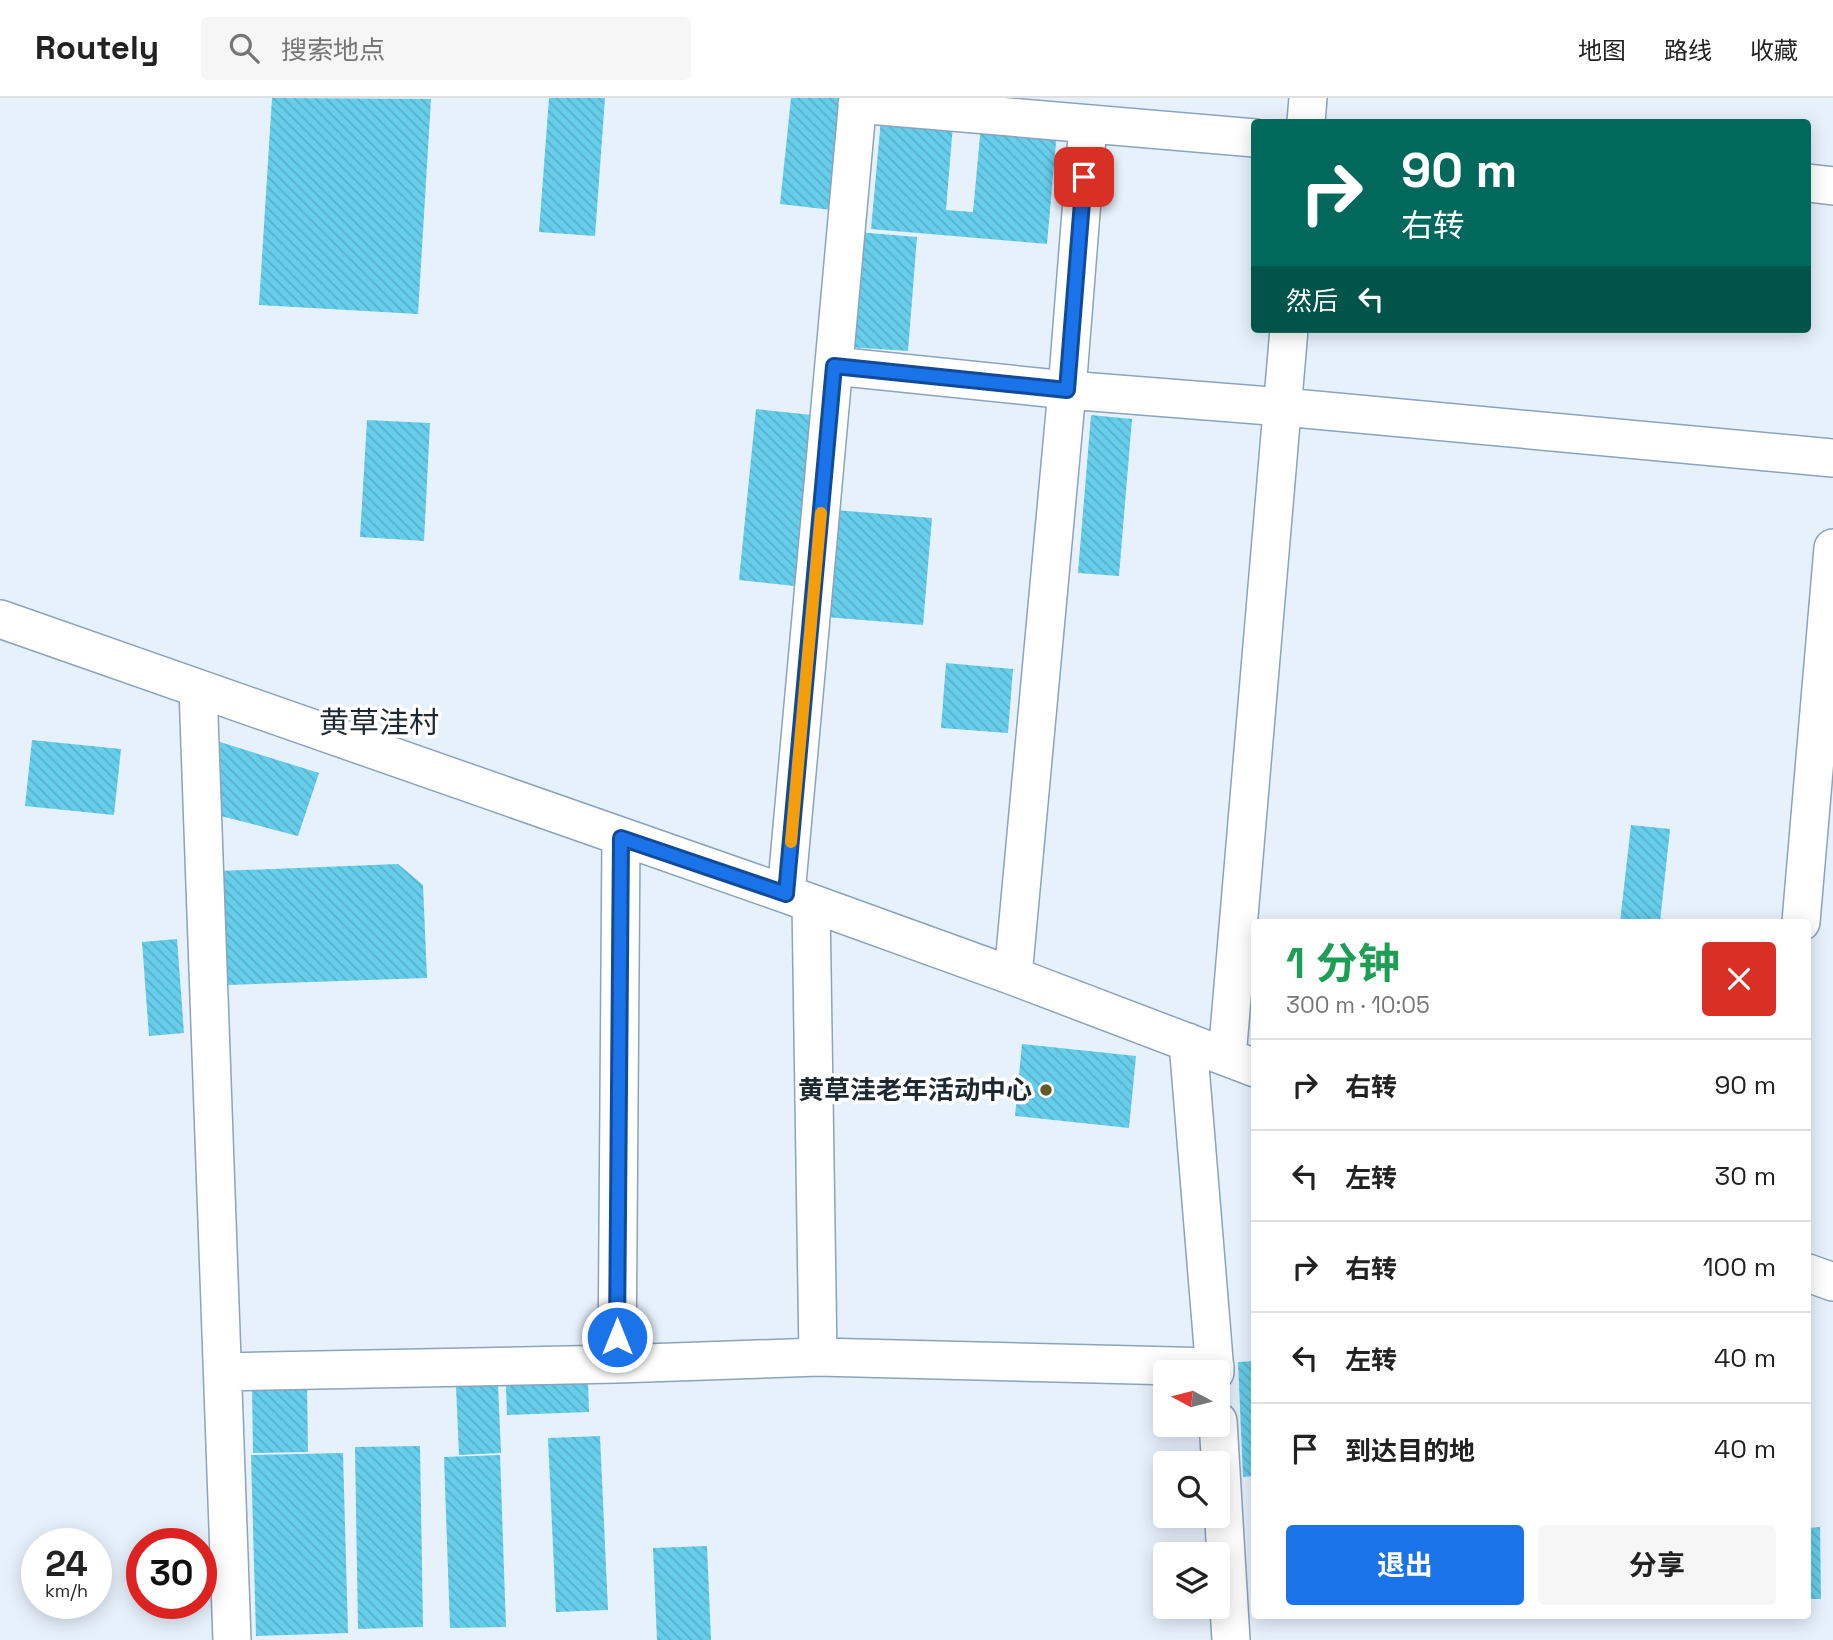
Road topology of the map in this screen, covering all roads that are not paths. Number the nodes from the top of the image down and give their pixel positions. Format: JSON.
{"nodes":[{"id":1,"x":1308,"y":98,"type":"edge"},
{"id":2,"x":857,"y":101,"type":"edge"},
{"id":3,"x":1306,"y":119,"type":"edge"},
{"id":4,"x":1088,"y":124,"type":"junction"},
{"id":5,"x":1251,"y":138,"type":"edge"},
{"id":6,"x":1811,"y":183,"type":"edge"},
{"id":7,"x":1833,"y":186,"type":"edge"},
{"id":8,"x":1289,"y":333,"type":"edge"},
{"id":9,"x":834,"y":366,"type":"junction"},
{"id":10,"x":1067,"y":390,"type":"junction"},
{"id":11,"x":1283,"y":407,"type":"junction"},
{"id":12,"x":1833,"y":458,"type":"edge"},
{"id":13,"x":1833,"y":548,"type":"edge"},
{"id":14,"x":0,"y":619,"type":"edge"},
{"id":15,"x":198,"y":689,"type":"junction"},
{"id":16,"x":621,"y":838,"type":"junction"},
{"id":17,"x":799,"y":899,"type":"junction"},
{"id":18,"x":1801,"y":919,"type":"edge"},
{"id":19,"x":1013,"y":976,"type":"junction"},
{"id":20,"x":1188,"y":1042,"type":"junction"},
{"id":21,"x":1241,"y":1063,"type":"edge"},
{"id":22,"x":1811,"y":1274,"type":"edge"},
{"id":23,"x":1833,"y":1282,"type":"edge"},
{"id":24,"x":818,"y":1357,"type":"junction"},
{"id":25,"x":1214,"y":1360,"type":"edge"},
{"id":26,"x":617,"y":1364,"type":"junction"},
{"id":27,"x":1153,"y":1368,"type":"edge"},
{"id":28,"x":223,"y":1372,"type":"junction"},
{"id":29,"x":1219,"y":1437,"type":"edge"},
{"id":30,"x":232,"y":1640,"type":"edge"},
{"id":31,"x":1231,"y":1640,"type":"edge"}],
"edges":[{"from":1,"to":3,"type":"street"},
{"from":2,"to":4,"type":"street"},
{"from":2,"to":9,"type":"street"},
{"from":4,"to":5,"type":"street"},
{"from":4,"to":10,"type":"street"},
{"from":6,"to":7,"type":"street"},
{"from":8,"to":11,"type":"street"},
{"from":9,"to":10,"type":"street"},
{"from":9,"to":17,"type":"street"},
{"from":10,"to":11,"type":"street"},
{"from":10,"to":19,"type":"street"},
{"from":11,"to":12,"type":"street"},
{"from":11,"to":21,"type":"street"},
{"from":13,"to":18,"type":"street"},
{"from":14,"to":15,"type":"street"},
{"from":15,"to":16,"type":"street"},
{"from":15,"to":28,"type":"street"},
{"from":16,"to":17,"type":"street"},
{"from":16,"to":26,"type":"street"},
{"from":17,"to":19,"type":"street"},
{"from":17,"to":24,"type":"street"},
{"from":19,"to":20,"type":"street"},
{"from":20,"to":21,"type":"street"},
{"from":20,"to":25,"type":"street"},
{"from":22,"to":23,"type":"street"},
{"from":24,"to":26,"type":"street"},
{"from":24,"to":27,"type":"street"},
{"from":26,"to":28,"type":"street"},
{"from":28,"to":30,"type":"street"},
{"from":29,"to":31,"type":"street"}]}
